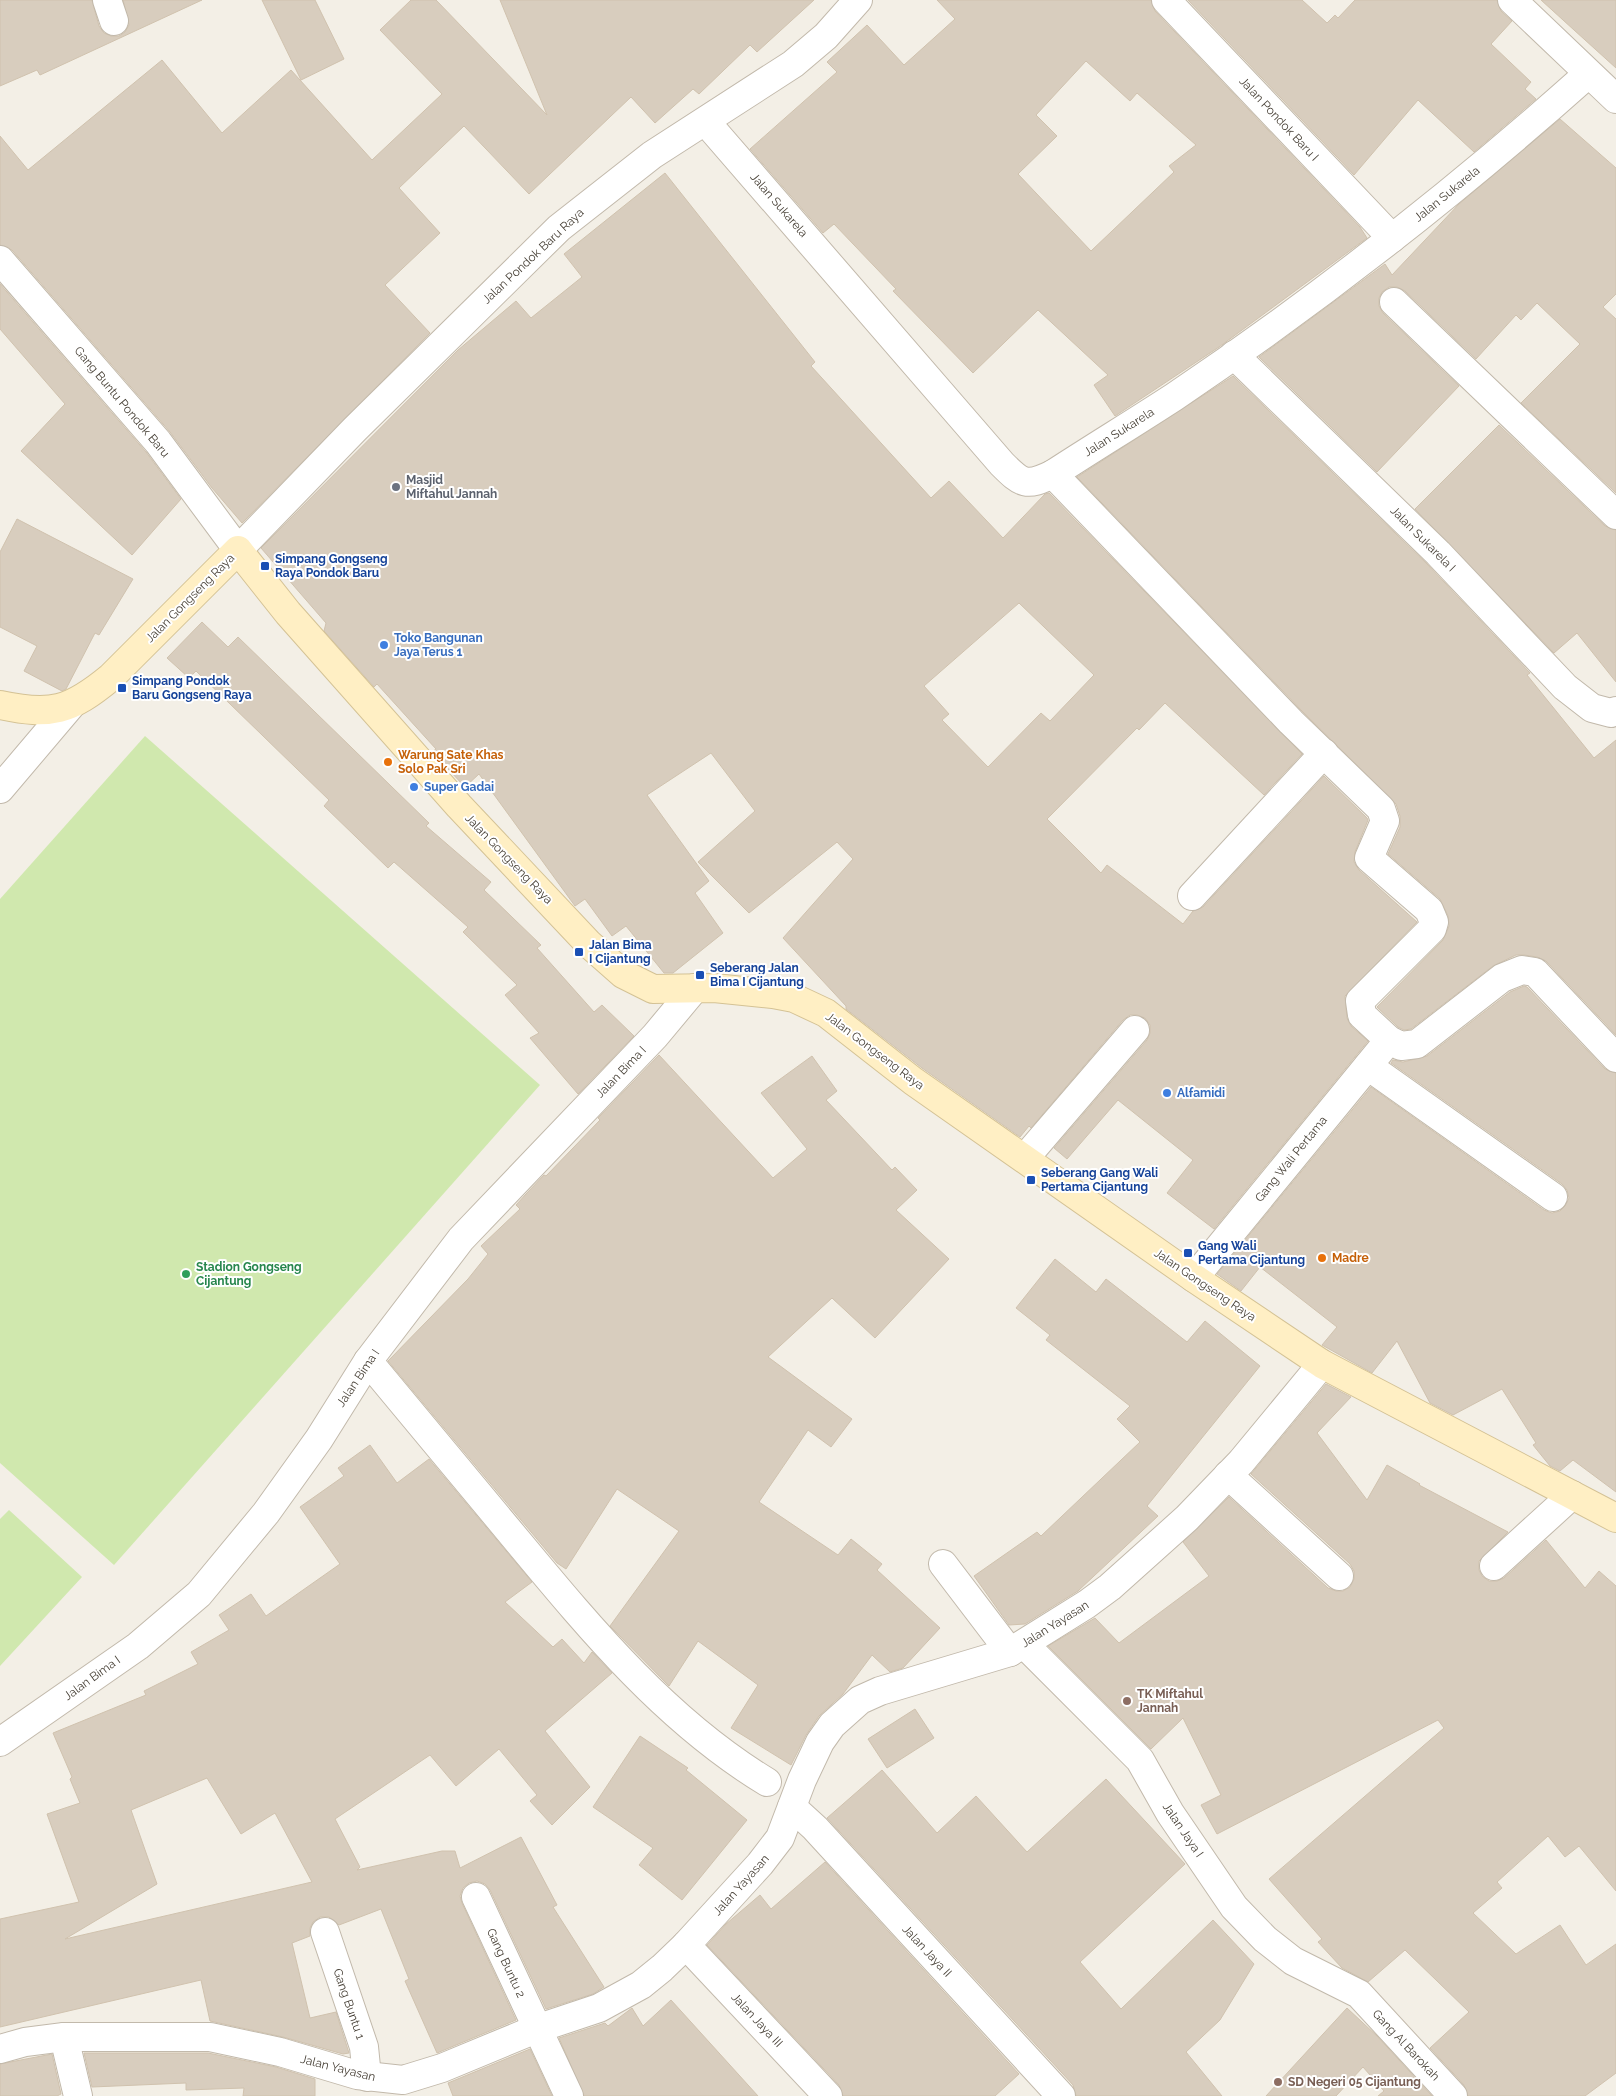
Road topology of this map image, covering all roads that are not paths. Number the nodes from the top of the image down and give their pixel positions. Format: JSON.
{"nodes":[{"id":1,"x":858,"y":0,"type":"edge"},
{"id":2,"x":1166,"y":0,"type":"edge"},
{"id":3,"x":1512,"y":0,"type":"edge"},
{"id":4,"x":1588,"y":74,"type":"junction"},
{"id":5,"x":1616,"y":99,"type":"edge"},
{"id":6,"x":706,"y":122,"type":"junction"},
{"id":7,"x":1392,"y":238,"type":"junction"},
{"id":8,"x":0,"y":260,"type":"edge"},
{"id":9,"x":1394,"y":302,"type":"dead end"},
{"id":10,"x":1234,"y":355,"type":"junction"},
{"id":11,"x":1053,"y":474,"type":"junction"},
{"id":12,"x":1616,"y":514,"type":"edge"},
{"id":13,"x":238,"y":550,"type":"junction"},
{"id":14,"x":72,"y":704,"type":"junction"},
{"id":15,"x":0,"y":705,"type":"edge"},
{"id":16,"x":1616,"y":711,"type":"edge"},
{"id":17,"x":1324,"y":753,"type":"junction"},
{"id":18,"x":0,"y":789,"type":"edge"},
{"id":19,"x":1192,"y":896,"type":"dead end"},
{"id":20,"x":695,"y":988,"type":"junction"},
{"id":21,"x":1135,"y":1030,"type":"dead end"},
{"id":22,"x":1389,"y":1040,"type":"junction"},
{"id":23,"x":1616,"y":1058,"type":"edge"},
{"id":24,"x":1368,"y":1066,"type":"junction"},
{"id":25,"x":1025,"y":1158,"type":"junction"},
{"id":26,"x":1553,"y":1197,"type":"dead end"},
{"id":27,"x":1194,"y":1278,"type":"junction"},
{"id":28,"x":368,"y":1361,"type":"junction"},
{"id":29,"x":1322,"y":1364,"type":"junction"},
{"id":30,"x":1228,"y":1475,"type":"junction"},
{"id":31,"x":1572,"y":1496,"type":"junction"},
{"id":32,"x":1616,"y":1518,"type":"edge"},
{"id":33,"x":943,"y":1564,"type":"dead end"},
{"id":34,"x":1494,"y":1566,"type":"dead end"},
{"id":35,"x":1339,"y":1576,"type":"dead end"},
{"id":36,"x":1017,"y":1648,"type":"junction"},
{"id":37,"x":0,"y":1742,"type":"edge"},
{"id":38,"x":767,"y":1782,"type":"dead end"},
{"id":39,"x":792,"y":1807,"type":"junction"},
{"id":40,"x":476,"y":1897,"type":"dead end"},
{"id":41,"x":325,"y":1932,"type":"dead end"},
{"id":42,"x":686,"y":1945,"type":"junction"},
{"id":43,"x":1359,"y":1994,"type":"joint"},
{"id":44,"x":536,"y":2029,"type":"junction"},
{"id":45,"x":64,"y":2037,"type":"junction"},
{"id":46,"x":0,"y":2049,"type":"edge"},
{"id":47,"x":367,"y":2077,"type":"junction"},
{"id":48,"x":78,"y":2096,"type":"edge"},
{"id":49,"x":570,"y":2096,"type":"edge"},
{"id":50,"x":828,"y":2096,"type":"edge"},
{"id":51,"x":1061,"y":2096,"type":"edge"},
{"id":52,"x":1454,"y":2096,"type":"edge"}],
"edges":[{"from":1,"to":6,"type":"street","name":"Jalan Pondok Baru Raya"},
{"from":2,"to":7,"type":"street","name":"Jalan Pondok Baru I"},
{"from":3,"to":4,"type":"street"},
{"from":4,"to":5,"type":"street"},
{"from":4,"to":7,"type":"street","name":"Jalan Sukarela"},
{"from":6,"to":11,"type":"street","name":"Jalan Sukarela"},
{"from":6,"to":13,"type":"street","name":"Jalan Pondok Baru Raya"},
{"from":7,"to":10,"type":"street","name":"Jalan Sukarela"},
{"from":8,"to":13,"type":"street","name":"Gang Buntu Pondok Baru"},
{"from":9,"to":12,"type":"street"},
{"from":10,"to":11,"type":"street","name":"Jalan Sukarela"},
{"from":10,"to":16,"type":"street","name":"Jalan Sukarela I"},
{"from":11,"to":17,"type":"street"},
{"from":13,"to":14,"type":"street","name":"Jalan Gongseng Raya"},
{"from":13,"to":20,"type":"street","name":"Jalan Gongseng Raya"},
{"from":14,"to":15,"type":"street","name":"Jalan Gongseng Raya"},
{"from":14,"to":18,"type":"street"},
{"from":17,"to":19,"type":"street"},
{"from":17,"to":22,"type":"street"},
{"from":20,"to":25,"type":"street","name":"Jalan Gongseng Raya"},
{"from":20,"to":28,"type":"street","name":"Jalan Bima I"},
{"from":21,"to":25,"type":"street"},
{"from":22,"to":23,"type":"street"},
{"from":22,"to":24,"type":"street","name":"Gang Wali Pertama"},
{"from":24,"to":26,"type":"street"},
{"from":24,"to":27,"type":"street","name":"Gang Wali Pertama"},
{"from":25,"to":27,"type":"street","name":"Jalan Gongseng Raya"},
{"from":27,"to":29,"type":"street","name":"Jalan Gongseng Raya"},
{"from":28,"to":37,"type":"street","name":"Jalan Bima I"},
{"from":28,"to":38,"type":"street"},
{"from":29,"to":30,"type":"street","name":"Jalan Yayasan"},
{"from":29,"to":31,"type":"street","name":"Jalan Gongseng Raya"},
{"from":30,"to":35,"type":"street"},
{"from":30,"to":36,"type":"street","name":"Jalan Yayasan"},
{"from":31,"to":32,"type":"street","name":"Jalan Gongseng Raya"},
{"from":31,"to":34,"type":"street"},
{"from":33,"to":36,"type":"street","name":"Jalan Jaya I"},
{"from":36,"to":39,"type":"street","name":"Jalan Yayasan"},
{"from":36,"to":43,"type":"street","name":"Jalan Jaya I"},
{"from":39,"to":42,"type":"street","name":"Jalan Yayasan"},
{"from":39,"to":51,"type":"street","name":"Jalan Jaya II"},
{"from":40,"to":44,"type":"street","name":"Gang Buntu 2"},
{"from":41,"to":47,"type":"street","name":"Gang Buntu 1"},
{"from":42,"to":44,"type":"street","name":"Jalan Yayasan"},
{"from":42,"to":50,"type":"street","name":"Jalan Jaya III"},
{"from":43,"to":52,"type":"street","name":"Gang Al Barokah"},
{"from":44,"to":47,"type":"street","name":"Jalan Yayasan"},
{"from":44,"to":49,"type":"street","name":"Gang Buntu 2"},
{"from":45,"to":46,"type":"street","name":"Jalan Yayasan"},
{"from":45,"to":47,"type":"street","name":"Jalan Yayasan"},
{"from":45,"to":48,"type":"street"}]}
